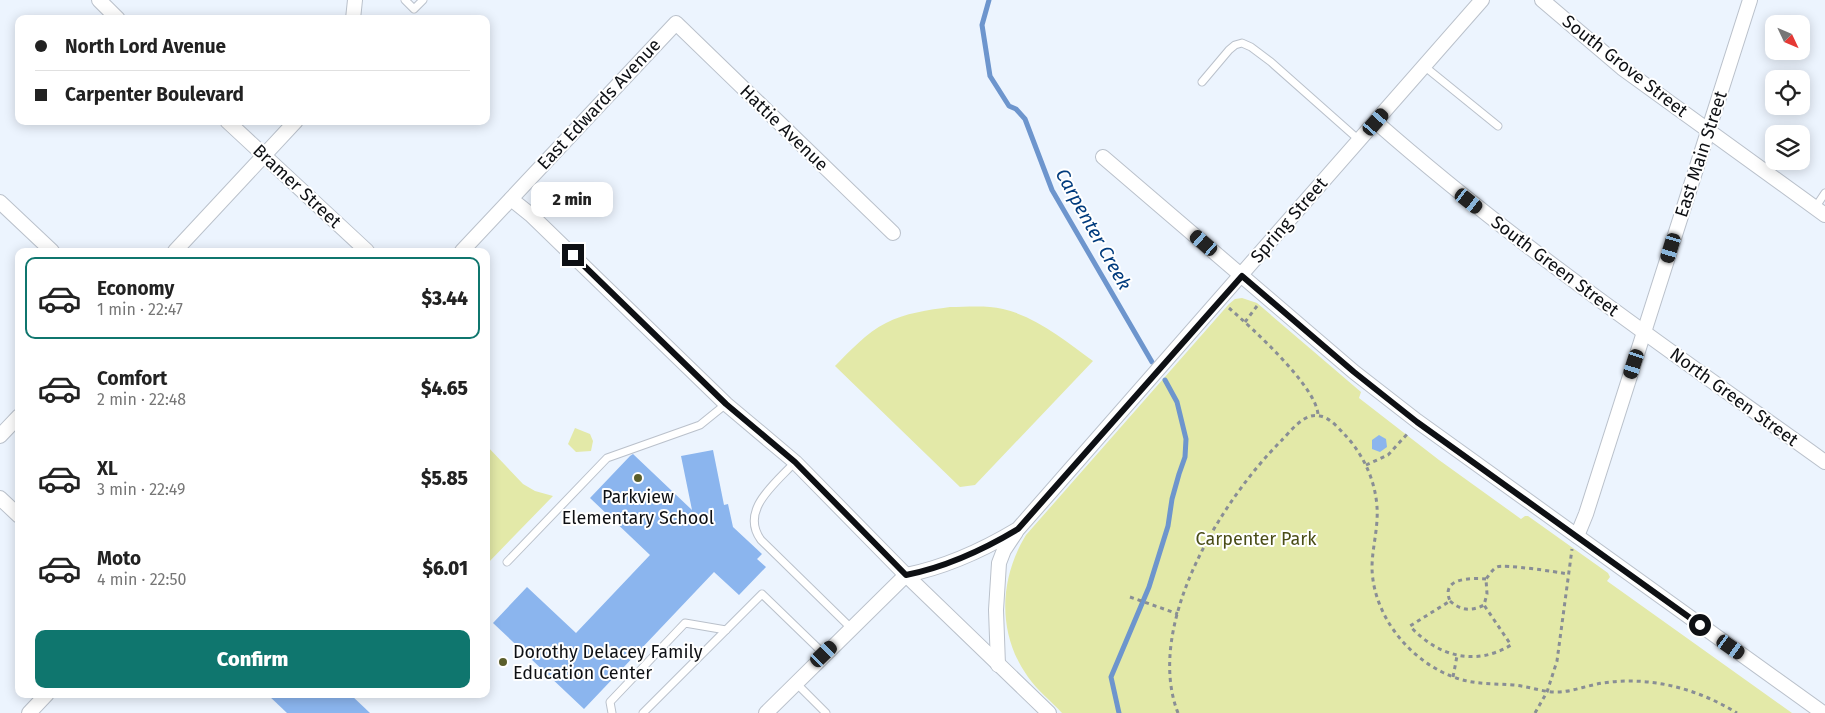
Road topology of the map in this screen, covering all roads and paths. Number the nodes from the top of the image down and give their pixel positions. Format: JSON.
{"nodes":[{"id":1,"x":98,"y":0,"type":"edge"},
{"id":2,"x":355,"y":0,"type":"edge"},
{"id":3,"x":405,"y":0,"type":"edge"},
{"id":4,"x":423,"y":0,"type":"edge"},
{"id":5,"x":1482,"y":0,"type":"edge"},
{"id":6,"x":1542,"y":0,"type":"edge"},
{"id":7,"x":1750,"y":0,"type":"edge"},
{"id":8,"x":114,"y":15,"type":"edge"},
{"id":9,"x":353,"y":15,"type":"edge"},
{"id":10,"x":676,"y":23,"type":"joint"},
{"id":11,"x":1424,"y":66,"type":"junction"},
{"id":12,"x":1202,"y":82,"type":"dead end"},
{"id":13,"x":1376,"y":122,"type":"junction"},
{"id":14,"x":231,"y":125,"type":"edge"},
{"id":15,"x":292,"y":125,"type":"edge"},
{"id":16,"x":1498,"y":126,"type":"dead end"},
{"id":17,"x":1708,"y":131,"type":"junction"},
{"id":18,"x":1359,"y":140,"type":"junction"},
{"id":19,"x":264,"y":156,"type":"junction"},
{"id":20,"x":1103,"y":157,"type":"dead end"},
{"id":21,"x":1825,"y":193,"type":"edge"},
{"id":22,"x":511,"y":199,"type":"junction"},
{"id":23,"x":0,"y":202,"type":"edge"},
{"id":24,"x":1820,"y":212,"type":"edge"},
{"id":25,"x":893,"y":233,"type":"dead end"},
{"id":26,"x":49,"y":248,"type":"edge"},
{"id":27,"x":178,"y":248,"type":"edge"},
{"id":28,"x":364,"y":248,"type":"edge"},
{"id":29,"x":465,"y":248,"type":"edge"},
{"id":30,"x":1242,"y":276,"type":"junction"},
{"id":31,"x":1265,"y":296,"type":"junction"},
{"id":32,"x":1228,"y":307,"type":"dead end"},
{"id":33,"x":1245,"y":322,"type":"junction"},
{"id":34,"x":1644,"y":332,"type":"junction"},
{"id":35,"x":726,"y":404,"type":"junction"},
{"id":36,"x":1318,"y":415,"type":"junction"},
{"id":37,"x":15,"y":420,"type":"edge"},
{"id":38,"x":1417,"y":422,"type":"junction"},
{"id":39,"x":0,"y":436,"type":"edge"},
{"id":40,"x":795,"y":462,"type":"junction"},
{"id":41,"x":1825,"y":462,"type":"edge"},
{"id":42,"x":1366,"y":464,"type":"junction"},
{"id":43,"x":0,"y":498,"type":"edge"},
{"id":44,"x":15,"y":512,"type":"edge"},
{"id":45,"x":1018,"y":529,"type":"junction"},
{"id":46,"x":1576,"y":536,"type":"junction"},
{"id":47,"x":507,"y":562,"type":"dead end"},
{"id":48,"x":1568,"y":574,"type":"junction"},
{"id":49,"x":906,"y":575,"type":"junction"},
{"id":50,"x":1486,"y":579,"type":"junction"},
{"id":51,"x":1130,"y":597,"type":"dead end"},
{"id":52,"x":1450,"y":601,"type":"junction"},
{"id":53,"x":1484,"y":605,"type":"junction"},
{"id":54,"x":1178,"y":614,"type":"junction"},
{"id":55,"x":851,"y":628,"type":"junction"},
{"id":56,"x":726,"y":630,"type":"junction"},
{"id":57,"x":824,"y":654,"type":"junction"},
{"id":58,"x":1457,"y":656,"type":"junction"},
{"id":59,"x":998,"y":664,"type":"junction"},
{"id":60,"x":1453,"y":677,"type":"junction"},
{"id":61,"x":796,"y":683,"type":"junction"},
{"id":62,"x":1547,"y":692,"type":"junction"},
{"id":63,"x":43,"y":698,"type":"edge"},
{"id":64,"x":29,"y":713,"type":"edge"},
{"id":65,"x":612,"y":713,"type":"edge"},
{"id":66,"x":644,"y":713,"type":"edge"},
{"id":67,"x":766,"y":713,"type":"edge"},
{"id":68,"x":826,"y":713,"type":"edge"},
{"id":69,"x":1049,"y":713,"type":"edge"},
{"id":70,"x":1178,"y":713,"type":"edge"},
{"id":71,"x":1536,"y":713,"type":"edge"},
{"id":72,"x":1737,"y":713,"type":"edge"},
{"id":73,"x":1823,"y":713,"type":"edge"}],
"edges":[{"from":1,"to":8,"type":"street"},
{"from":2,"to":9,"type":"street"},
{"from":3,"to":4,"type":"lane"},
{"from":5,"to":11,"type":"street","name":"Spring Street"},
{"from":6,"to":17,"type":"street","name":"South Grove Street"},
{"from":7,"to":17,"type":"street","name":"East Main Street"},
{"from":10,"to":22,"type":"street","name":"East Edwards Avenue"},
{"from":10,"to":25,"type":"street","name":"Hattie Avenue"},
{"from":11,"to":13,"type":"street","name":"Spring Street"},
{"from":11,"to":16,"type":"lane"},
{"from":12,"to":18,"type":"lane"},
{"from":13,"to":18,"type":"street","name":"Spring Street"},
{"from":13,"to":34,"type":"street","name":"South Green Street"},
{"from":14,"to":19,"type":"street","name":"Bramer Street"},
{"from":15,"to":19,"type":"street"},
{"from":17,"to":24,"type":"street","name":"South Grove Street"},
{"from":17,"to":34,"type":"street","name":"East Main Street"},
{"from":18,"to":30,"type":"street","name":"Spring Street"},
{"from":19,"to":27,"type":"street"},
{"from":19,"to":28,"type":"street","name":"Bramer Street"},
{"from":20,"to":30,"type":"street"},
{"from":21,"to":24,"type":"lane"},
{"from":22,"to":29,"type":"street","name":"East Edwards Avenue"},
{"from":22,"to":35,"type":"street"},
{"from":23,"to":26,"type":"street"},
{"from":30,"to":31,"type":"street"},
{"from":30,"to":45,"type":"street","name":"Spring Street"},
{"from":31,"to":33,"type":"path"},
{"from":31,"to":38,"type":"street"},
{"from":32,"to":33,"type":"path"},
{"from":33,"to":36,"type":"path"},
{"from":34,"to":41,"type":"street","name":"North Green Street"},
{"from":34,"to":46,"type":"street","name":"East Main Street"},
{"from":35,"to":40,"type":"street"},
{"from":35,"to":47,"type":"lane"},
{"from":36,"to":42,"type":"path"},
{"from":36,"to":54,"type":"path"},
{"from":37,"to":39,"type":"street"},
{"from":38,"to":42,"type":"path"},
{"from":38,"to":46,"type":"street"},
{"from":40,"to":49,"type":"street"},
{"from":40,"to":55,"type":"lane"},
{"from":42,"to":60,"type":"path"},
{"from":43,"to":44,"type":"street"},
{"from":45,"to":49,"type":"street","name":"Spring Street"},
{"from":45,"to":59,"type":"street"},
{"from":46,"to":48,"type":"path"},
{"from":46,"to":73,"type":"street"},
{"from":48,"to":50,"type":"path"},
{"from":48,"to":62,"type":"path"},
{"from":49,"to":55,"type":"street"},
{"from":49,"to":59,"type":"street"},
{"from":50,"to":52,"type":"path"},
{"from":50,"to":53,"type":"path"},
{"from":51,"to":54,"type":"path"},
{"from":52,"to":53,"type":"path"},
{"from":52,"to":58,"type":"path"},
{"from":53,"to":58,"type":"path"},
{"from":54,"to":70,"type":"path"},
{"from":55,"to":57,"type":"street"},
{"from":56,"to":57,"type":"lane"},
{"from":56,"to":65,"type":"lane"},
{"from":56,"to":66,"type":"lane"},
{"from":57,"to":61,"type":"street"},
{"from":58,"to":60,"type":"path"},
{"from":59,"to":69,"type":"street"},
{"from":60,"to":62,"type":"path"},
{"from":61,"to":67,"type":"street"},
{"from":61,"to":68,"type":"lane"},
{"from":62,"to":71,"type":"path"},
{"from":62,"to":72,"type":"path"},
{"from":63,"to":64,"type":"street"}]}
